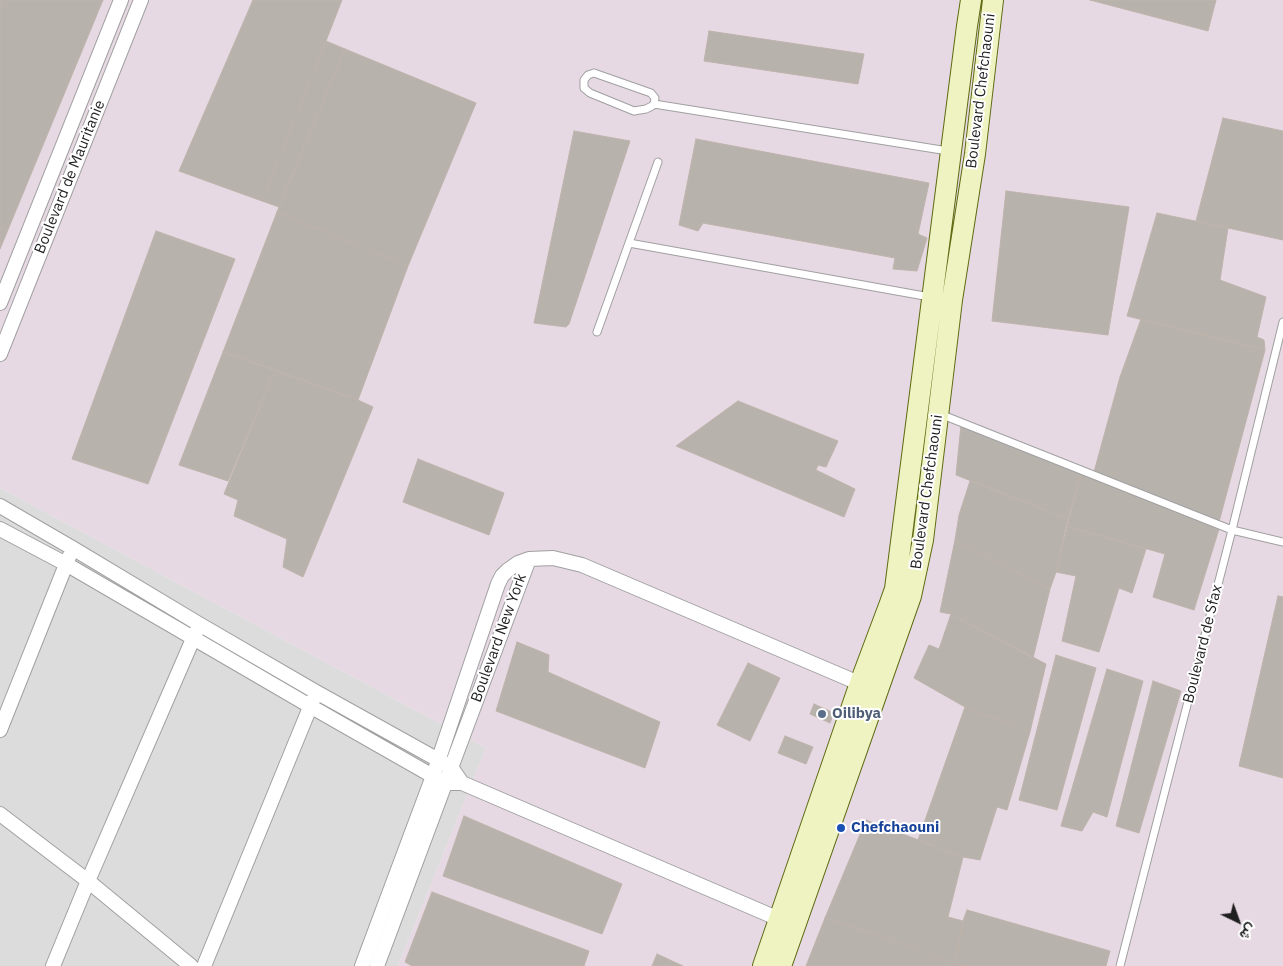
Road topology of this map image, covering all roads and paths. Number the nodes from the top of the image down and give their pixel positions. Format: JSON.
{"nodes":[{"id":1,"x":121,"y":0,"type":"edge"},
{"id":2,"x":141,"y":0,"type":"edge"},
{"id":3,"x":971,"y":0,"type":"edge"},
{"id":4,"x":993,"y":0,"type":"edge"},
{"id":5,"x":654,"y":104,"type":"junction"},
{"id":6,"x":951,"y":151,"type":"junction"},
{"id":7,"x":658,"y":162,"type":"dead end"},
{"id":8,"x":629,"y":242,"type":"junction"},
{"id":9,"x":942,"y":298,"type":"junction"},
{"id":10,"x":0,"y":303,"type":"edge"},
{"id":11,"x":1283,"y":322,"type":"edge"},
{"id":12,"x":597,"y":332,"type":"dead end"},
{"id":13,"x":0,"y":354,"type":"edge"},
{"id":14,"x":938,"y":413,"type":"junction"},
{"id":15,"x":0,"y":506,"type":"edge"},
{"id":16,"x":0,"y":529,"type":"edge"},
{"id":17,"x":1232,"y":530,"type":"junction"},
{"id":18,"x":1283,"y":542,"type":"edge"},
{"id":19,"x":74,"y":549,"type":"junction"},
{"id":20,"x":529,"y":559,"type":"junction"},
{"id":21,"x":66,"y":564,"type":"junction"},
{"id":22,"x":199,"y":624,"type":"junction"},
{"id":23,"x":193,"y":639,"type":"junction"},
{"id":24,"x":869,"y":687,"type":"junction"},
{"id":25,"x":316,"y":692,"type":"junction"},
{"id":26,"x":310,"y":706,"type":"junction"},
{"id":27,"x":0,"y":730,"type":"edge"},
{"id":28,"x":438,"y":760,"type":"junction"},
{"id":29,"x":451,"y":767,"type":"junction"},
{"id":30,"x":439,"y":779,"type":"junction"},
{"id":31,"x":462,"y":783,"type":"junction"},
{"id":32,"x":0,"y":814,"type":"edge"},
{"id":33,"x":88,"y":881,"type":"junction"},
{"id":34,"x":779,"y":919,"type":"junction"},
{"id":35,"x":53,"y":966,"type":"edge"},
{"id":36,"x":190,"y":966,"type":"edge"},
{"id":37,"x":204,"y":966,"type":"edge"},
{"id":38,"x":362,"y":966,"type":"edge"},
{"id":39,"x":377,"y":966,"type":"edge"},
{"id":40,"x":762,"y":966,"type":"edge"},
{"id":41,"x":781,"y":966,"type":"edge"},
{"id":42,"x":1120,"y":966,"type":"edge"}],
"edges":[{"from":1,"to":10,"type":"street","name":"Boulevard de Mauritanie"},
{"from":2,"to":13,"type":"street","name":"Boulevard de Mauritanie"},
{"from":3,"to":6,"type":"street","name":"Boulevard Chefchaouni"},
{"from":4,"to":9,"type":"street","name":"Boulevard Chefchaouni"},
{"from":5,"to":5,"type":"lane"},
{"from":5,"to":6,"type":"lane"},
{"from":6,"to":9,"type":"street","name":"Boulevard Chefchaouni"},
{"from":7,"to":8,"type":"lane"},
{"from":8,"to":9,"type":"lane"},
{"from":8,"to":12,"type":"lane"},
{"from":9,"to":14,"type":"street","name":"Boulevard Chefchaouni"},
{"from":9,"to":24,"type":"street","name":"Boulevard Chefchaouni"},
{"from":11,"to":17,"type":"lane","name":"Boulevard de Sfax"},
{"from":14,"to":17,"type":"lane"},
{"from":14,"to":24,"type":"street","name":"Boulevard Chefchaouni"},
{"from":15,"to":19,"type":"street"},
{"from":16,"to":21,"type":"street"},
{"from":17,"to":18,"type":"lane"},
{"from":17,"to":42,"type":"lane","name":"Boulevard de Sfax"},
{"from":19,"to":21,"type":"street"},
{"from":19,"to":22,"type":"street"},
{"from":20,"to":24,"type":"street"},
{"from":20,"to":28,"type":"street","name":"Boulevard New York"},
{"from":20,"to":29,"type":"street","name":"Boulevard New York"},
{"from":21,"to":23,"type":"street"},
{"from":21,"to":27,"type":"street"},
{"from":22,"to":23,"type":"street"},
{"from":22,"to":25,"type":"street"},
{"from":23,"to":26,"type":"street"},
{"from":23,"to":33,"type":"street"},
{"from":24,"to":34,"type":"street","name":"Boulevard Chefchaouni"},
{"from":24,"to":41,"type":"street","name":"Boulevard Chefchaouni"},
{"from":25,"to":26,"type":"street"},
{"from":25,"to":28,"type":"street"},
{"from":26,"to":30,"type":"street"},
{"from":26,"to":37,"type":"street"},
{"from":28,"to":29,"type":"street"},
{"from":28,"to":30,"type":"street","name":"Boulevard New York"},
{"from":29,"to":30,"type":"street","name":"Boulevard New York"},
{"from":29,"to":31,"type":"street"},
{"from":30,"to":31,"type":"street"},
{"from":30,"to":38,"type":"street","name":"Boulevard New York"},
{"from":30,"to":39,"type":"street","name":"Boulevard New York"},
{"from":31,"to":34,"type":"street"},
{"from":32,"to":33,"type":"street"},
{"from":33,"to":35,"type":"street"},
{"from":33,"to":36,"type":"street"},
{"from":34,"to":40,"type":"street","name":"Boulevard Chefchaouni"}]}
